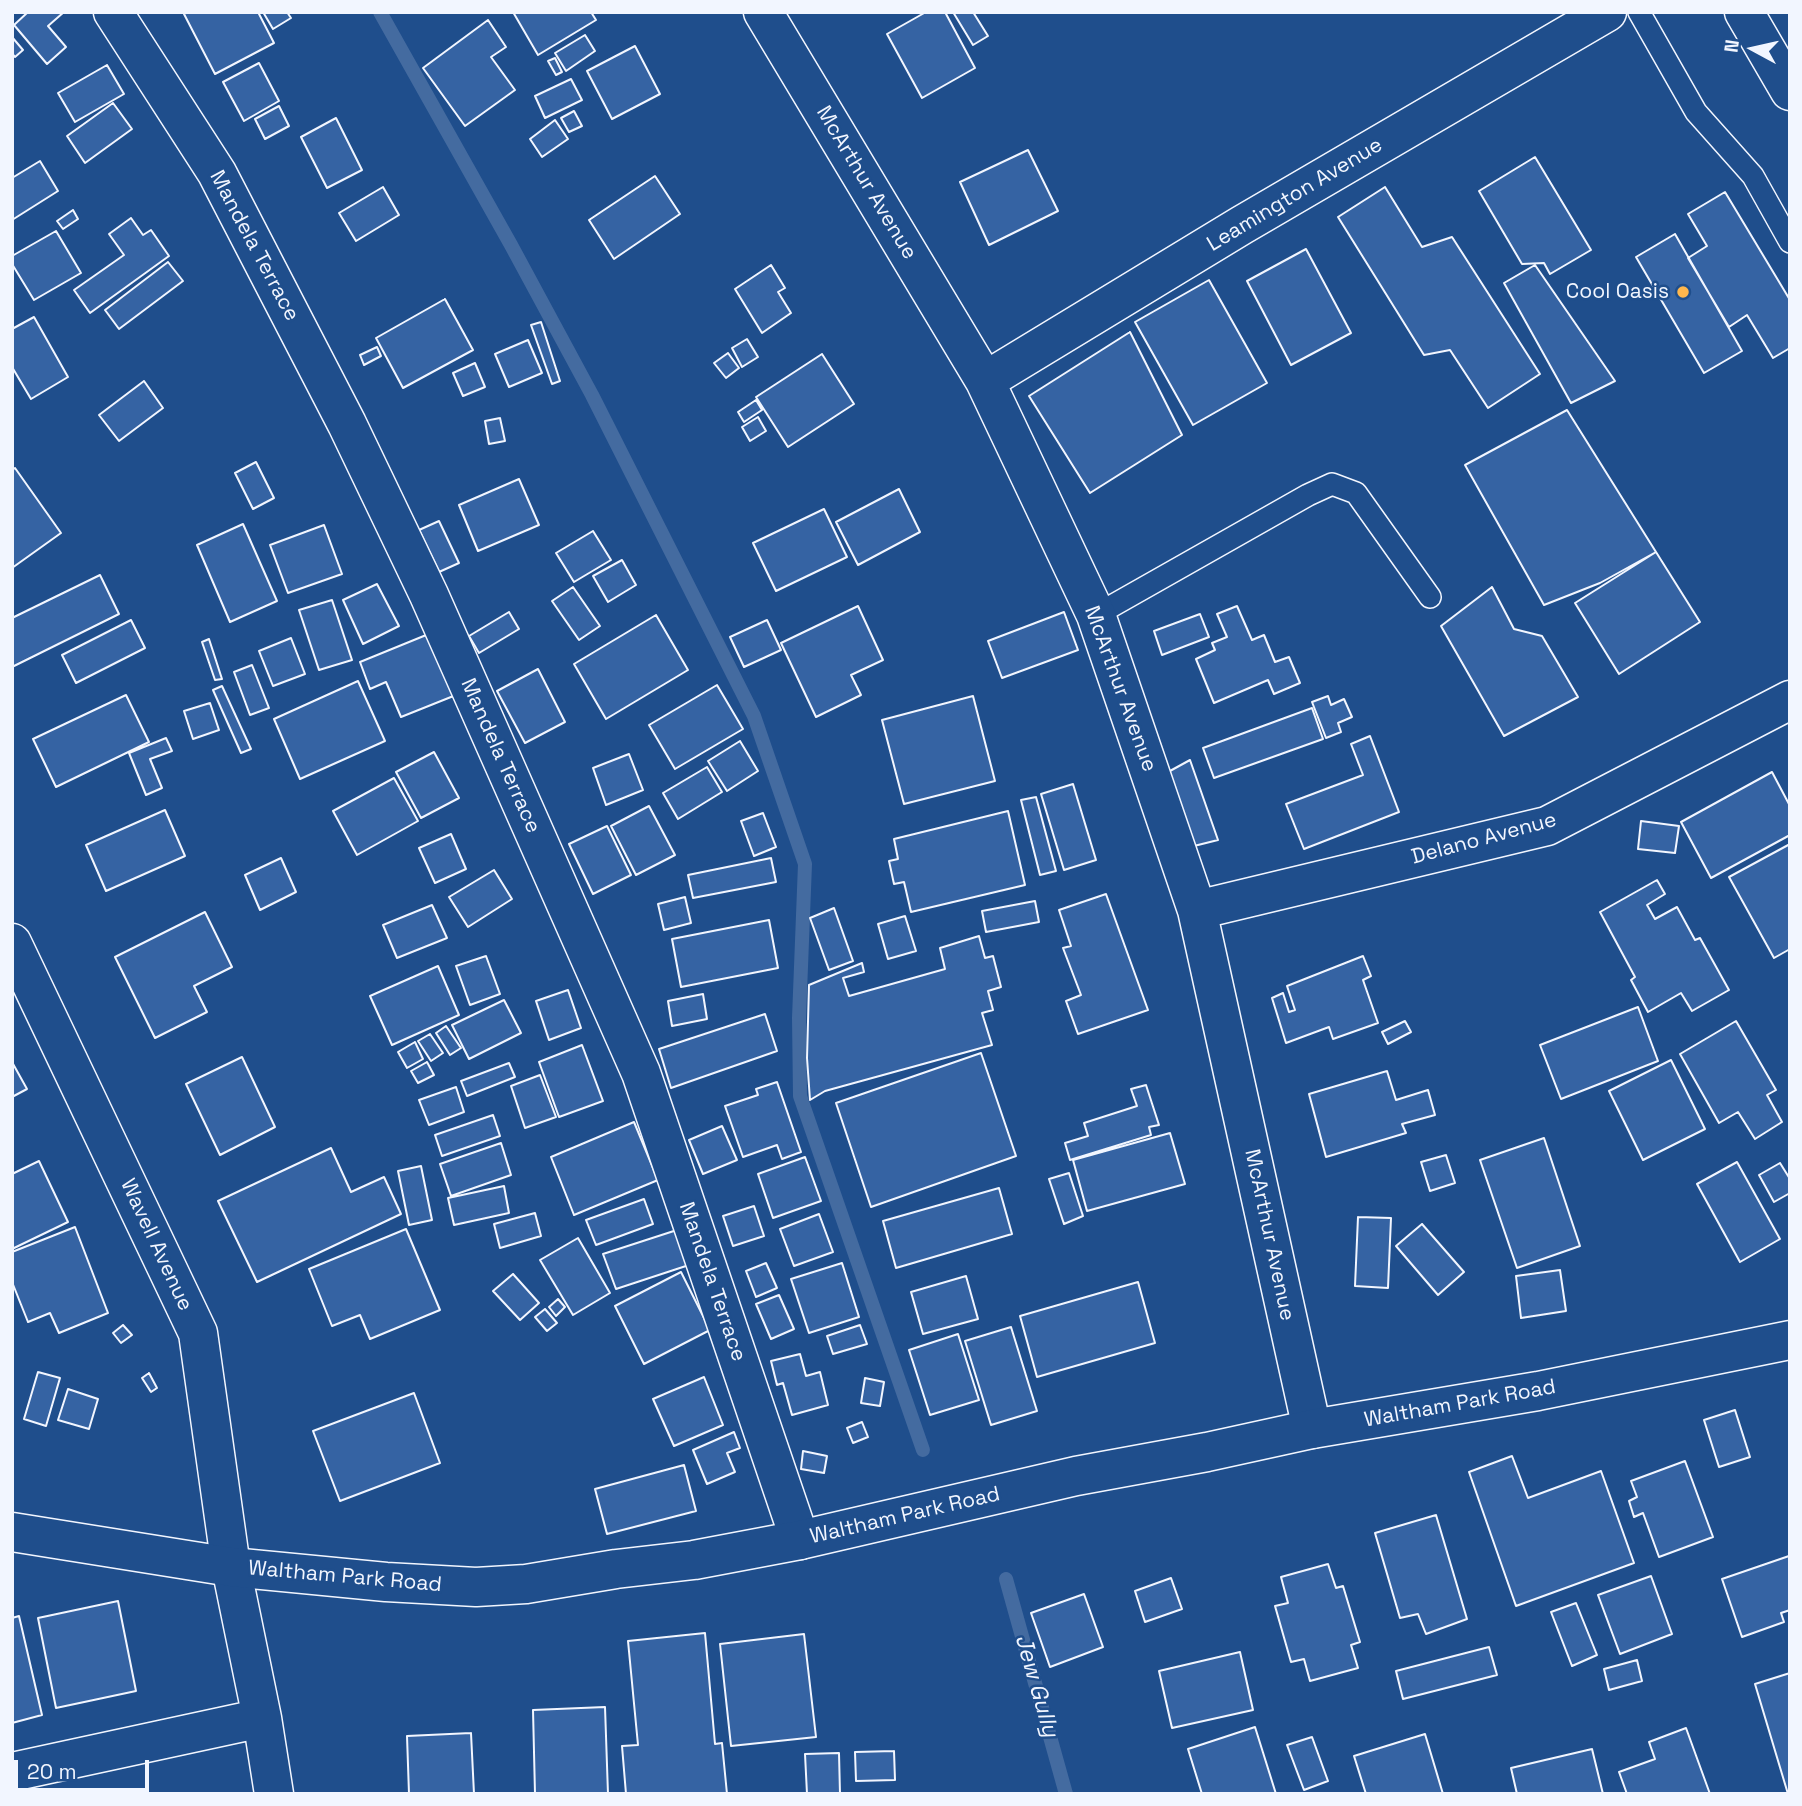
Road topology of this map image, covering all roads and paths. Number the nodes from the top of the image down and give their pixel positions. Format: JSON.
{"nodes":[{"id":1,"x":113,"y":12,"type":"edge"},
{"id":2,"x":763,"y":12,"type":"edge"},
{"id":3,"x":1607,"y":12,"type":"edge"},
{"id":4,"x":1639,"y":12,"type":"edge"},
{"id":5,"x":1744,"y":12,"type":"edge"},
{"id":6,"x":1790,"y":91,"type":"edge"},
{"id":7,"x":1790,"y":242,"type":"edge"},
{"id":8,"x":985,"y":381,"type":"junction"},
{"id":9,"x":1430,"y":597,"type":"dead end"},
{"id":10,"x":1096,"y":615,"type":"junction"},
{"id":11,"x":1790,"y":700,"type":"edge"},
{"id":12,"x":1197,"y":910,"type":"junction"},
{"id":13,"x":12,"y":943,"type":"edge"},
{"id":14,"x":1790,"y":1339,"type":"edge"},
{"id":15,"x":1312,"y":1429,"type":"junction"},
{"id":16,"x":12,"y":1532,"type":"edge"},
{"id":17,"x":800,"y":1540,"type":"junction"},
{"id":18,"x":231,"y":1567,"type":"junction"},
{"id":19,"x":262,"y":1718,"type":"junction"},
{"id":20,"x":12,"y":1772,"type":"edge"},
{"id":21,"x":274,"y":1794,"type":"edge"}],
"edges":[{"from":1,"to":17,"type":"street","name":"Mandela Terrace"},
{"from":2,"to":8,"type":"street","name":"McArthur Avenue"},
{"from":3,"to":8,"type":"street","name":"Leamington Avenue"},
{"from":4,"to":7,"type":"lane"},
{"from":5,"to":6,"type":"street"},
{"from":8,"to":10,"type":"street","name":"McArthur Avenue"},
{"from":9,"to":10,"type":"lane"},
{"from":10,"to":12,"type":"street","name":"McArthur Avenue"},
{"from":11,"to":12,"type":"street","name":"Delano Avenue"},
{"from":12,"to":15,"type":"street","name":"McArthur Avenue"},
{"from":13,"to":18,"type":"street","name":"Wavell Avenue"},
{"from":14,"to":15,"type":"street","name":"Waltham Park Road"},
{"from":15,"to":17,"type":"street","name":"Waltham Park Road"},
{"from":16,"to":18,"type":"street","name":"Waltham Park Road"},
{"from":17,"to":18,"type":"street","name":"Waltham Park Road"},
{"from":18,"to":19,"type":"street","name":"Wavell Avenue"},
{"from":19,"to":20,"type":"street"},
{"from":19,"to":21,"type":"street","name":"Wavell Avenue"}]}
